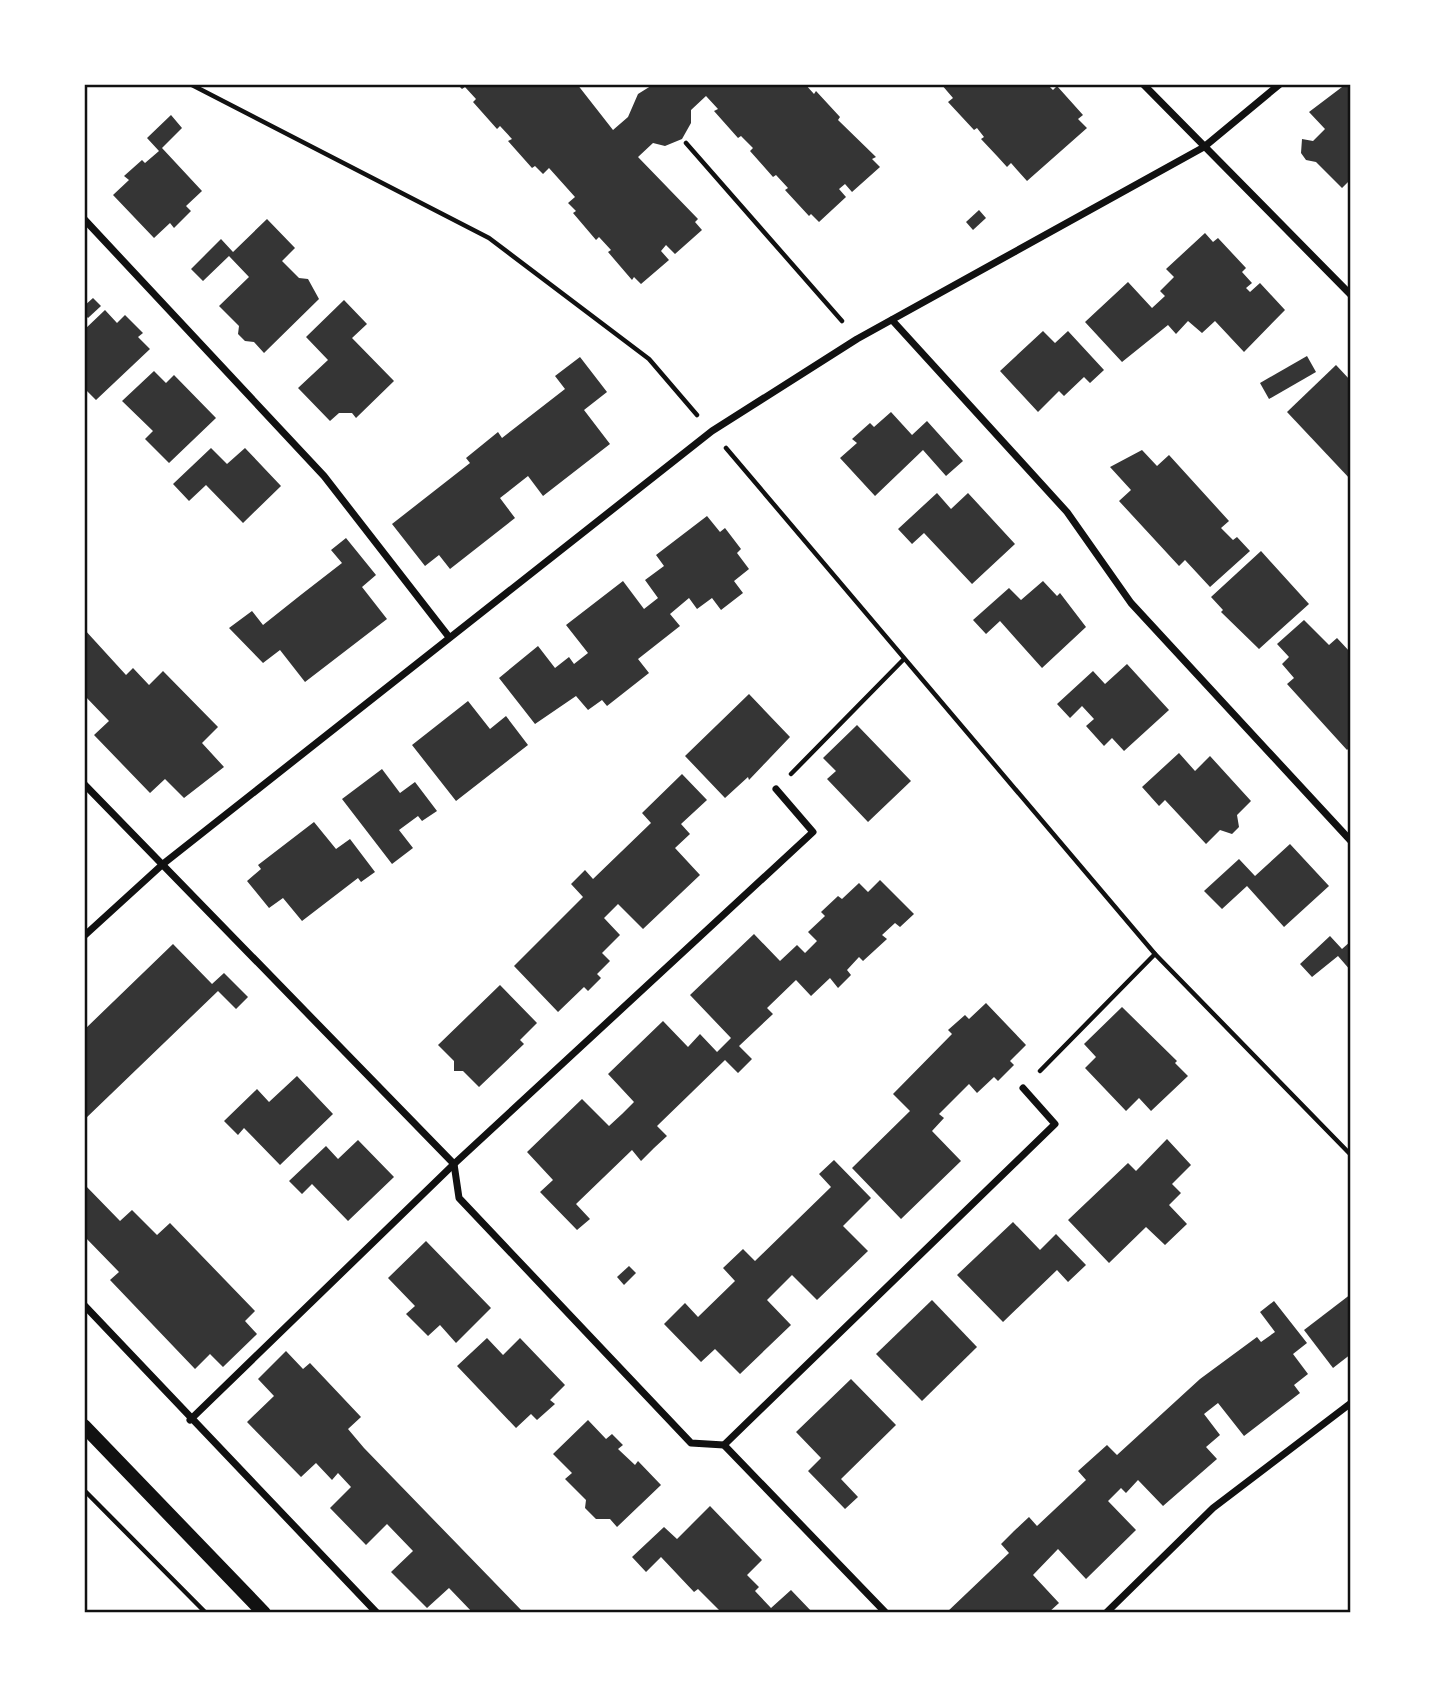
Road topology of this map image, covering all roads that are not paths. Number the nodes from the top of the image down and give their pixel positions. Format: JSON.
{"nodes":[{"id":1,"x":1143,"y":84,"type":"edge"},
{"id":2,"x":1280,"y":84,"type":"edge"},
{"id":3,"x":1204,"y":147,"type":"junction"},
{"id":4,"x":84,"y":219,"type":"edge"},
{"id":5,"x":1351,"y":295,"type":"edge"},
{"id":6,"x":892,"y":320,"type":"junction"},
{"id":7,"x":449,"y":637,"type":"junction"},
{"id":8,"x":84,"y":784,"type":"edge"},
{"id":9,"x":776,"y":789,"type":"road end"},
{"id":10,"x":1351,"y":841,"type":"edge"},
{"id":11,"x":163,"y":864,"type":"junction"},
{"id":12,"x":84,"y":936,"type":"edge"},
{"id":13,"x":1023,"y":1088,"type":"road end"},
{"id":14,"x":454,"y":1164,"type":"junction"},
{"id":15,"x":84,"y":1305,"type":"edge"},
{"id":16,"x":1351,"y":1403,"type":"edge"},
{"id":17,"x":190,"y":1420,"type":"junction"},
{"id":18,"x":84,"y":1426,"type":"edge"},
{"id":19,"x":724,"y":1445,"type":"junction"},
{"id":20,"x":264,"y":1613,"type":"edge"},
{"id":21,"x":377,"y":1613,"type":"edge"},
{"id":22,"x":886,"y":1613,"type":"edge"},
{"id":23,"x":1106,"y":1613,"type":"edge"}],
"edges":[{"from":1,"to":3,"type":"street"},
{"from":2,"to":3,"type":"street"},
{"from":3,"to":5,"type":"street"},
{"from":3,"to":6,"type":"street"},
{"from":4,"to":7,"type":"street"},
{"from":6,"to":7,"type":"street"},
{"from":6,"to":10,"type":"street"},
{"from":7,"to":11,"type":"street"},
{"from":8,"to":11,"type":"street"},
{"from":9,"to":14,"type":"street"},
{"from":11,"to":12,"type":"street"},
{"from":11,"to":14,"type":"street"},
{"from":13,"to":19,"type":"street"},
{"from":14,"to":17,"type":"street"},
{"from":14,"to":19,"type":"street"},
{"from":15,"to":17,"type":"street"},
{"from":16,"to":23,"type":"street"},
{"from":17,"to":21,"type":"street"},
{"from":18,"to":20,"type":"main road"},
{"from":19,"to":22,"type":"street"}]}
